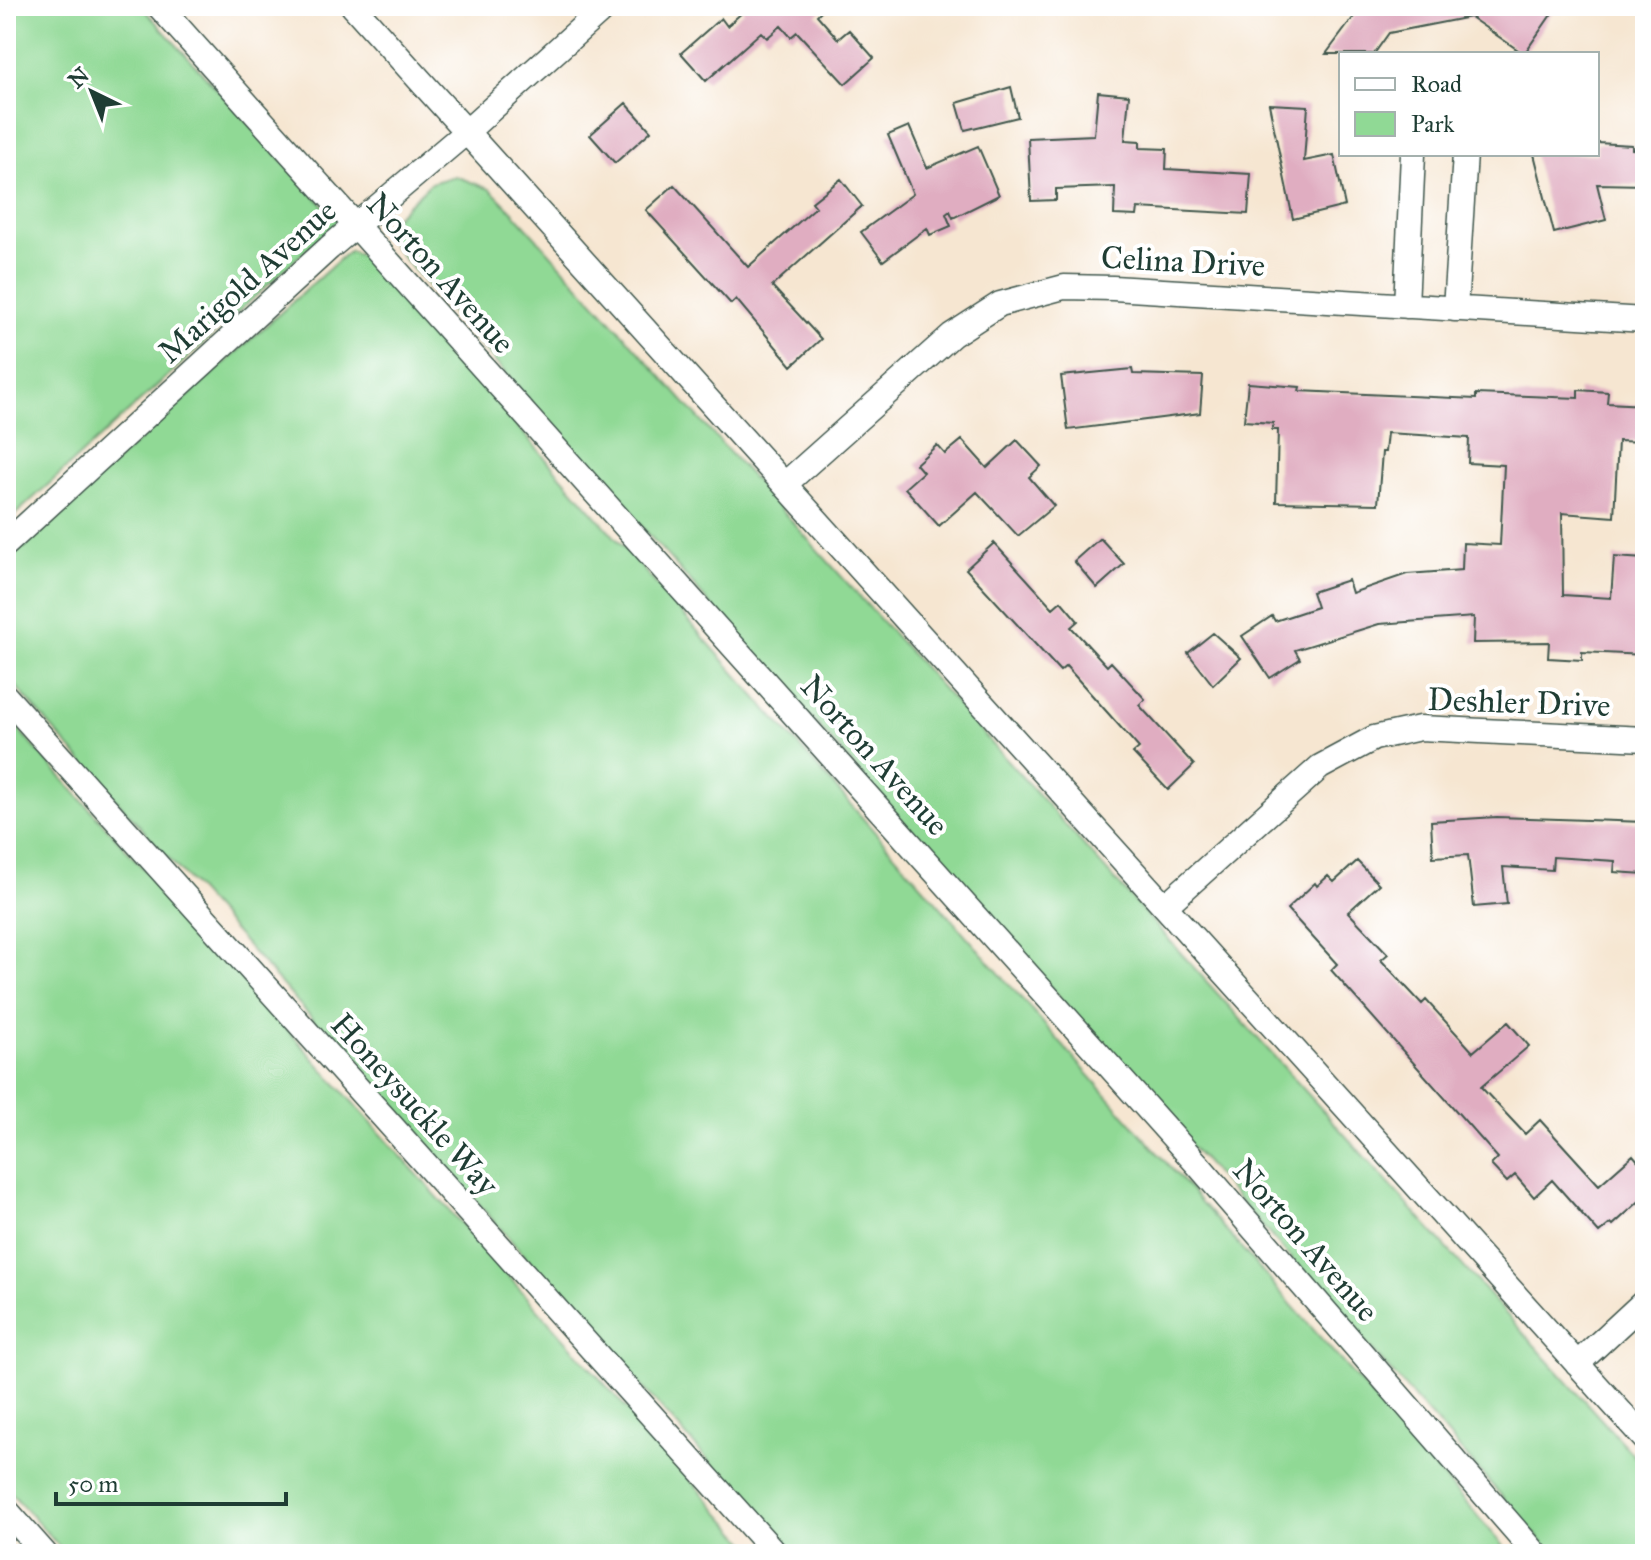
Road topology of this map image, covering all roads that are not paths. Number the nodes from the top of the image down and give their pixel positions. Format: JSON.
{"nodes":[{"id":1,"x":159,"y":6,"type":"edge"},
{"id":2,"x":353,"y":6,"type":"edge"},
{"id":3,"x":606,"y":6,"type":"edge"},
{"id":4,"x":465,"y":133,"type":"junction"},
{"id":5,"x":1413,"y":156,"type":"edge"},
{"id":6,"x":1465,"y":156,"type":"edge"},
{"id":7,"x":355,"y":225,"type":"junction"},
{"id":8,"x":1406,"y":306,"type":"junction"},
{"id":9,"x":1455,"y":309,"type":"junction"},
{"id":10,"x":1645,"y":320,"type":"edge"},
{"id":11,"x":785,"y":484,"type":"junction"},
{"id":12,"x":6,"y":544,"type":"edge"},
{"id":13,"x":6,"y":697,"type":"edge"},
{"id":14,"x":1645,"y":739,"type":"edge"},
{"id":15,"x":1165,"y":906,"type":"junction"},
{"id":16,"x":1645,"y":1301,"type":"edge"},
{"id":17,"x":1577,"y":1364,"type":"junction"},
{"id":18,"x":1645,"y":1439,"type":"edge"},
{"id":19,"x":6,"y":1510,"type":"edge"},
{"id":20,"x":45,"y":1554,"type":"edge"},
{"id":21,"x":776,"y":1554,"type":"edge"},
{"id":22,"x":1536,"y":1554,"type":"edge"}],
"edges":[{"from":1,"to":7,"type":"street","name":"Norton Avenue"},
{"from":2,"to":4,"type":"street"},
{"from":3,"to":4,"type":"street","name":"Marigold Avenue"},
{"from":4,"to":7,"type":"street","name":"Marigold Avenue"},
{"from":4,"to":11,"type":"street"},
{"from":5,"to":8,"type":"street"},
{"from":6,"to":9,"type":"street"},
{"from":7,"to":12,"type":"street","name":"Marigold Avenue"},
{"from":7,"to":22,"type":"street","name":"Norton Avenue"},
{"from":8,"to":9,"type":"street","name":"Celina Drive"},
{"from":8,"to":11,"type":"street","name":"Celina Drive"},
{"from":9,"to":10,"type":"street","name":"Celina Drive"},
{"from":11,"to":15,"type":"street"},
{"from":13,"to":21,"type":"street","name":"Honeysuckle Way"},
{"from":14,"to":15,"type":"street","name":"Deshler Drive"},
{"from":15,"to":17,"type":"street"},
{"from":16,"to":17,"type":"street"},
{"from":17,"to":18,"type":"street"},
{"from":19,"to":20,"type":"street"}]}
